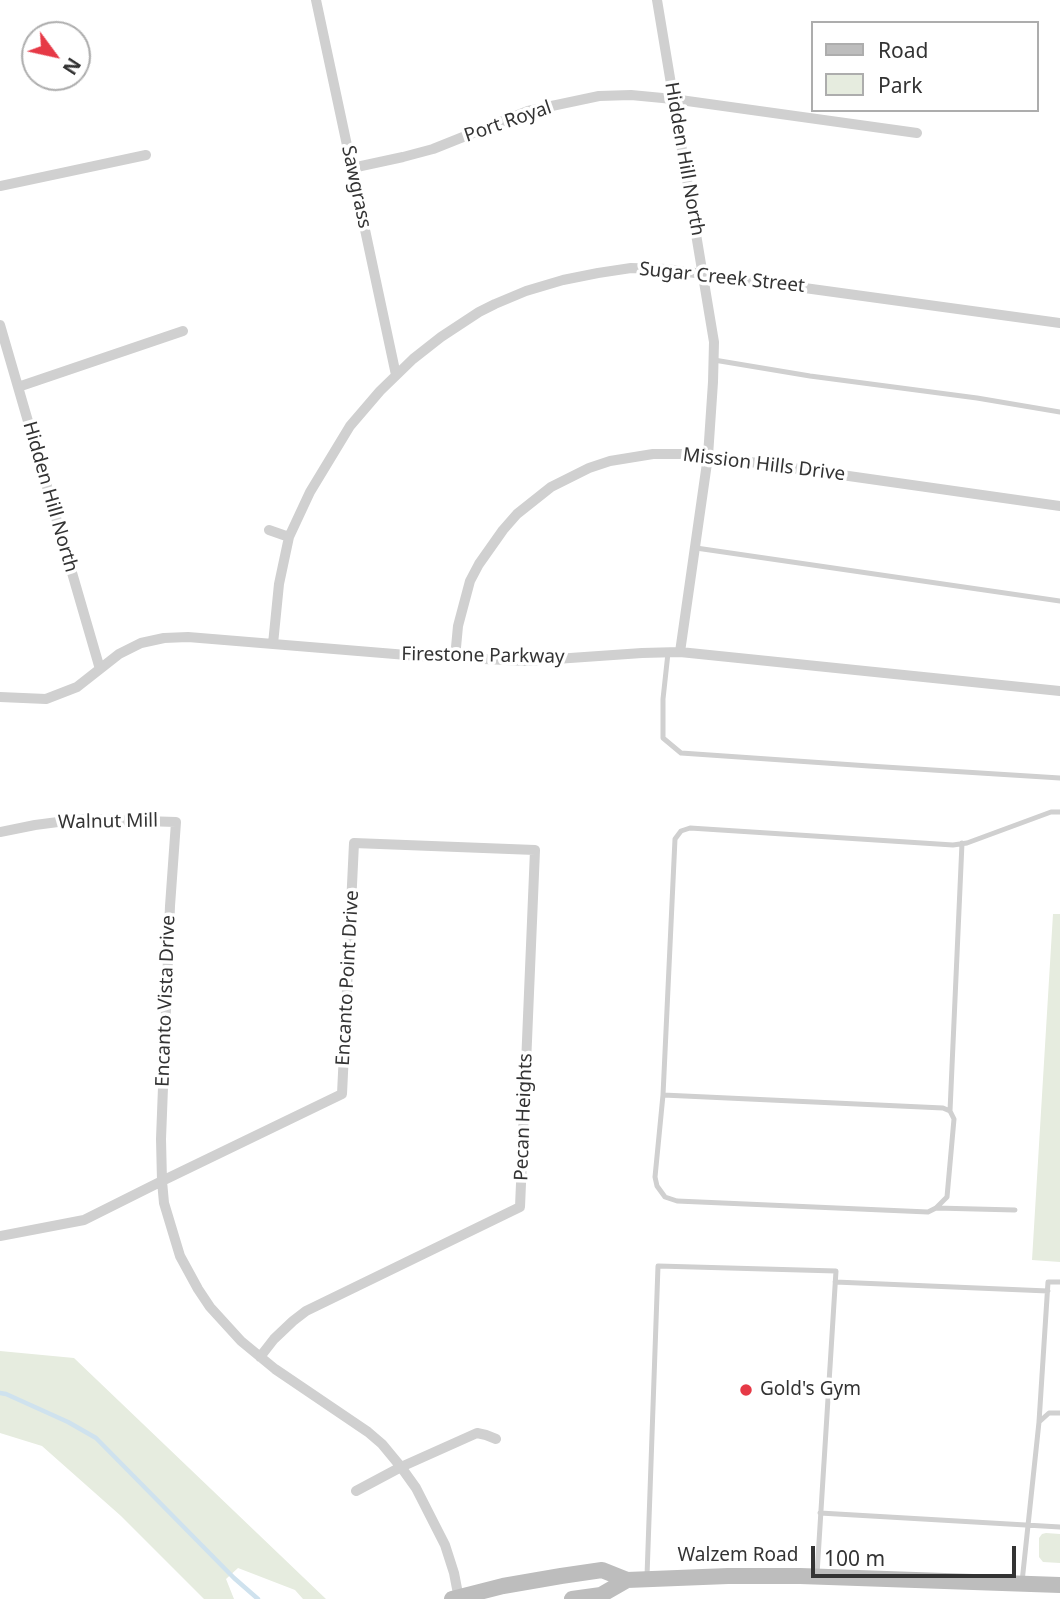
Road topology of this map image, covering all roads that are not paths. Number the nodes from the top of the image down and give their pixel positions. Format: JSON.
{"nodes":[{"id":1,"x":316,"y":0,"type":"edge"},
{"id":2,"x":657,"y":0,"type":"edge"},
{"id":3,"x":673,"y":99,"type":"junction"},
{"id":4,"x":917,"y":133,"type":"dead end"},
{"id":5,"x":146,"y":155,"type":"dead end"},
{"id":6,"x":352,"y":168,"type":"junction"},
{"id":7,"x":0,"y":186,"type":"edge"},
{"id":8,"x":703,"y":273,"type":"junction"},
{"id":9,"x":1060,"y":323,"type":"edge"},
{"id":10,"x":0,"y":325,"type":"edge"},
{"id":11,"x":183,"y":331,"type":"dead end"},
{"id":12,"x":714,"y":360,"type":"junction"},
{"id":13,"x":396,"y":375,"type":"junction"},
{"id":14,"x":18,"y":387,"type":"junction"},
{"id":15,"x":1060,"y":412,"type":"edge"},
{"id":16,"x":708,"y":456,"type":"junction"},
{"id":17,"x":1060,"y":506,"type":"edge"},
{"id":18,"x":269,"y":530,"type":"dead end"},
{"id":19,"x":289,"y":537,"type":"junction"},
{"id":20,"x":695,"y":548,"type":"junction"},
{"id":21,"x":1060,"y":601,"type":"edge"},
{"id":22,"x":273,"y":644,"type":"junction"},
{"id":23,"x":681,"y":652,"type":"junction"},
{"id":24,"x":668,"y":653,"type":"junction"},
{"id":25,"x":455,"y":658,"type":"junction"},
{"id":26,"x":100,"y":669,"type":"junction"},
{"id":27,"x":1060,"y":691,"type":"edge"},
{"id":28,"x":3,"y":697,"type":"edge"},
{"id":29,"x":1060,"y":778,"type":"edge"},
{"id":30,"x":1060,"y":812,"type":"edge"},
{"id":31,"x":176,"y":822,"type":"joint"},
{"id":32,"x":0,"y":832,"type":"edge"},
{"id":33,"x":962,"y":844,"type":"junction"},
{"id":34,"x":536,"y":850,"type":"joint"},
{"id":35,"x":663,"y":1095,"type":"junction"},
{"id":36,"x":950,"y":1111,"type":"junction"},
{"id":37,"x":162,"y":1181,"type":"junction"},
{"id":38,"x":936,"y":1208,"type":"junction"},
{"id":39,"x":1015,"y":1210,"type":"dead end"},
{"id":40,"x":0,"y":1236,"type":"edge"},
{"id":41,"x":835,"y":1282,"type":"junction"},
{"id":42,"x":1060,"y":1282,"type":"edge"},
{"id":43,"x":1048,"y":1291,"type":"junction"},
{"id":44,"x":260,"y":1357,"type":"junction"},
{"id":45,"x":1060,"y":1413,"type":"edge"},
{"id":46,"x":1039,"y":1422,"type":"junction"},
{"id":47,"x":496,"y":1439,"type":"dead end"},
{"id":48,"x":401,"y":1467,"type":"junction"},
{"id":49,"x":356,"y":1490,"type":"dead end"},
{"id":50,"x":821,"y":1513,"type":"junction"},
{"id":51,"x":1028,"y":1524,"type":"junction"},
{"id":52,"x":1060,"y":1527,"type":"edge"},
{"id":53,"x":817,"y":1577,"type":"junction"},
{"id":54,"x":647,"y":1579,"type":"junction"},
{"id":55,"x":627,"y":1580,"type":"junction"},
{"id":56,"x":1021,"y":1583,"type":"junction"},
{"id":57,"x":1054,"y":1587,"type":"edge"},
{"id":58,"x":456,"y":1598,"type":"edge"},
{"id":59,"x":572,"y":1599,"type":"edge"}],
"edges":[{"from":1,"to":6,"type":"street","name":"Sawgrass"},
{"from":2,"to":3,"type":"street","name":"Hidden Hill North"},
{"from":3,"to":4,"type":"street","name":"Port Royal"},
{"from":3,"to":6,"type":"street","name":"Port Royal"},
{"from":3,"to":8,"type":"street","name":"Hidden Hill North"},
{"from":5,"to":7,"type":"street"},
{"from":6,"to":13,"type":"street","name":"Sawgrass"},
{"from":8,"to":9,"type":"street","name":"Sugar Creek Street"},
{"from":8,"to":12,"type":"street","name":"Hidden Hill North"},
{"from":8,"to":13,"type":"street","name":"Sugar Creek Street"},
{"from":10,"to":14,"type":"street","name":"Hidden Hill North"},
{"from":11,"to":14,"type":"street"},
{"from":12,"to":15,"type":"lane"},
{"from":12,"to":16,"type":"street","name":"Hidden Hill North"},
{"from":13,"to":19,"type":"street","name":"Sugar Creek Street"},
{"from":14,"to":26,"type":"street","name":"Hidden Hill North"},
{"from":16,"to":17,"type":"street","name":"Mission Hills Drive"},
{"from":16,"to":20,"type":"street","name":"Hidden Hill North"},
{"from":16,"to":25,"type":"street","name":"Mission Hills Drive"},
{"from":18,"to":19,"type":"street"},
{"from":19,"to":22,"type":"street","name":"Sugar Creek Street"},
{"from":20,"to":21,"type":"lane"},
{"from":20,"to":23,"type":"street","name":"Hidden Hill North"},
{"from":22,"to":25,"type":"street","name":"Firestone Parkway"},
{"from":22,"to":26,"type":"street","name":"Firestone Parkway"},
{"from":23,"to":24,"type":"street","name":"Firestone Parkway"},
{"from":23,"to":27,"type":"street","name":"Firestone Parkway"},
{"from":24,"to":25,"type":"street","name":"Firestone Parkway"},
{"from":24,"to":29,"type":"lane"},
{"from":26,"to":28,"type":"street","name":"Firestone Parkway"},
{"from":30,"to":33,"type":"lane"},
{"from":31,"to":32,"type":"street","name":"Walnut Mill"},
{"from":31,"to":37,"type":"street","name":"Encanto Vista Drive"},
{"from":33,"to":35,"type":"lane"},
{"from":33,"to":36,"type":"lane"},
{"from":34,"to":37,"type":"street","name":"Encanto Point Drive"},
{"from":34,"to":44,"type":"street","name":"Pecan Heights"},
{"from":35,"to":36,"type":"lane"},
{"from":35,"to":38,"type":"lane"},
{"from":36,"to":38,"type":"lane"},
{"from":37,"to":40,"type":"street","name":"Encanto Point Drive"},
{"from":37,"to":44,"type":"street"},
{"from":38,"to":39,"type":"lane"},
{"from":41,"to":43,"type":"lane"},
{"from":41,"to":50,"type":"lane"},
{"from":41,"to":54,"type":"lane"},
{"from":42,"to":43,"type":"lane"},
{"from":43,"to":46,"type":"lane"},
{"from":44,"to":48,"type":"street"},
{"from":45,"to":46,"type":"lane"},
{"from":46,"to":51,"type":"lane"},
{"from":47,"to":48,"type":"street"},
{"from":48,"to":49,"type":"street"},
{"from":48,"to":58,"type":"street"},
{"from":50,"to":51,"type":"lane"},
{"from":50,"to":53,"type":"lane"},
{"from":51,"to":52,"type":"lane"},
{"from":51,"to":56,"type":"lane"},
{"from":53,"to":54,"type":"street","name":"Walzem Road"},
{"from":53,"to":56,"type":"street","name":"Walzem Road"},
{"from":54,"to":55,"type":"street","name":"Walzem Road"},
{"from":55,"to":58,"type":"street","name":"Walzem Road"},
{"from":55,"to":59,"type":"street","name":"Walzem Road"},
{"from":56,"to":57,"type":"street","name":"Walzem Road"}]}
